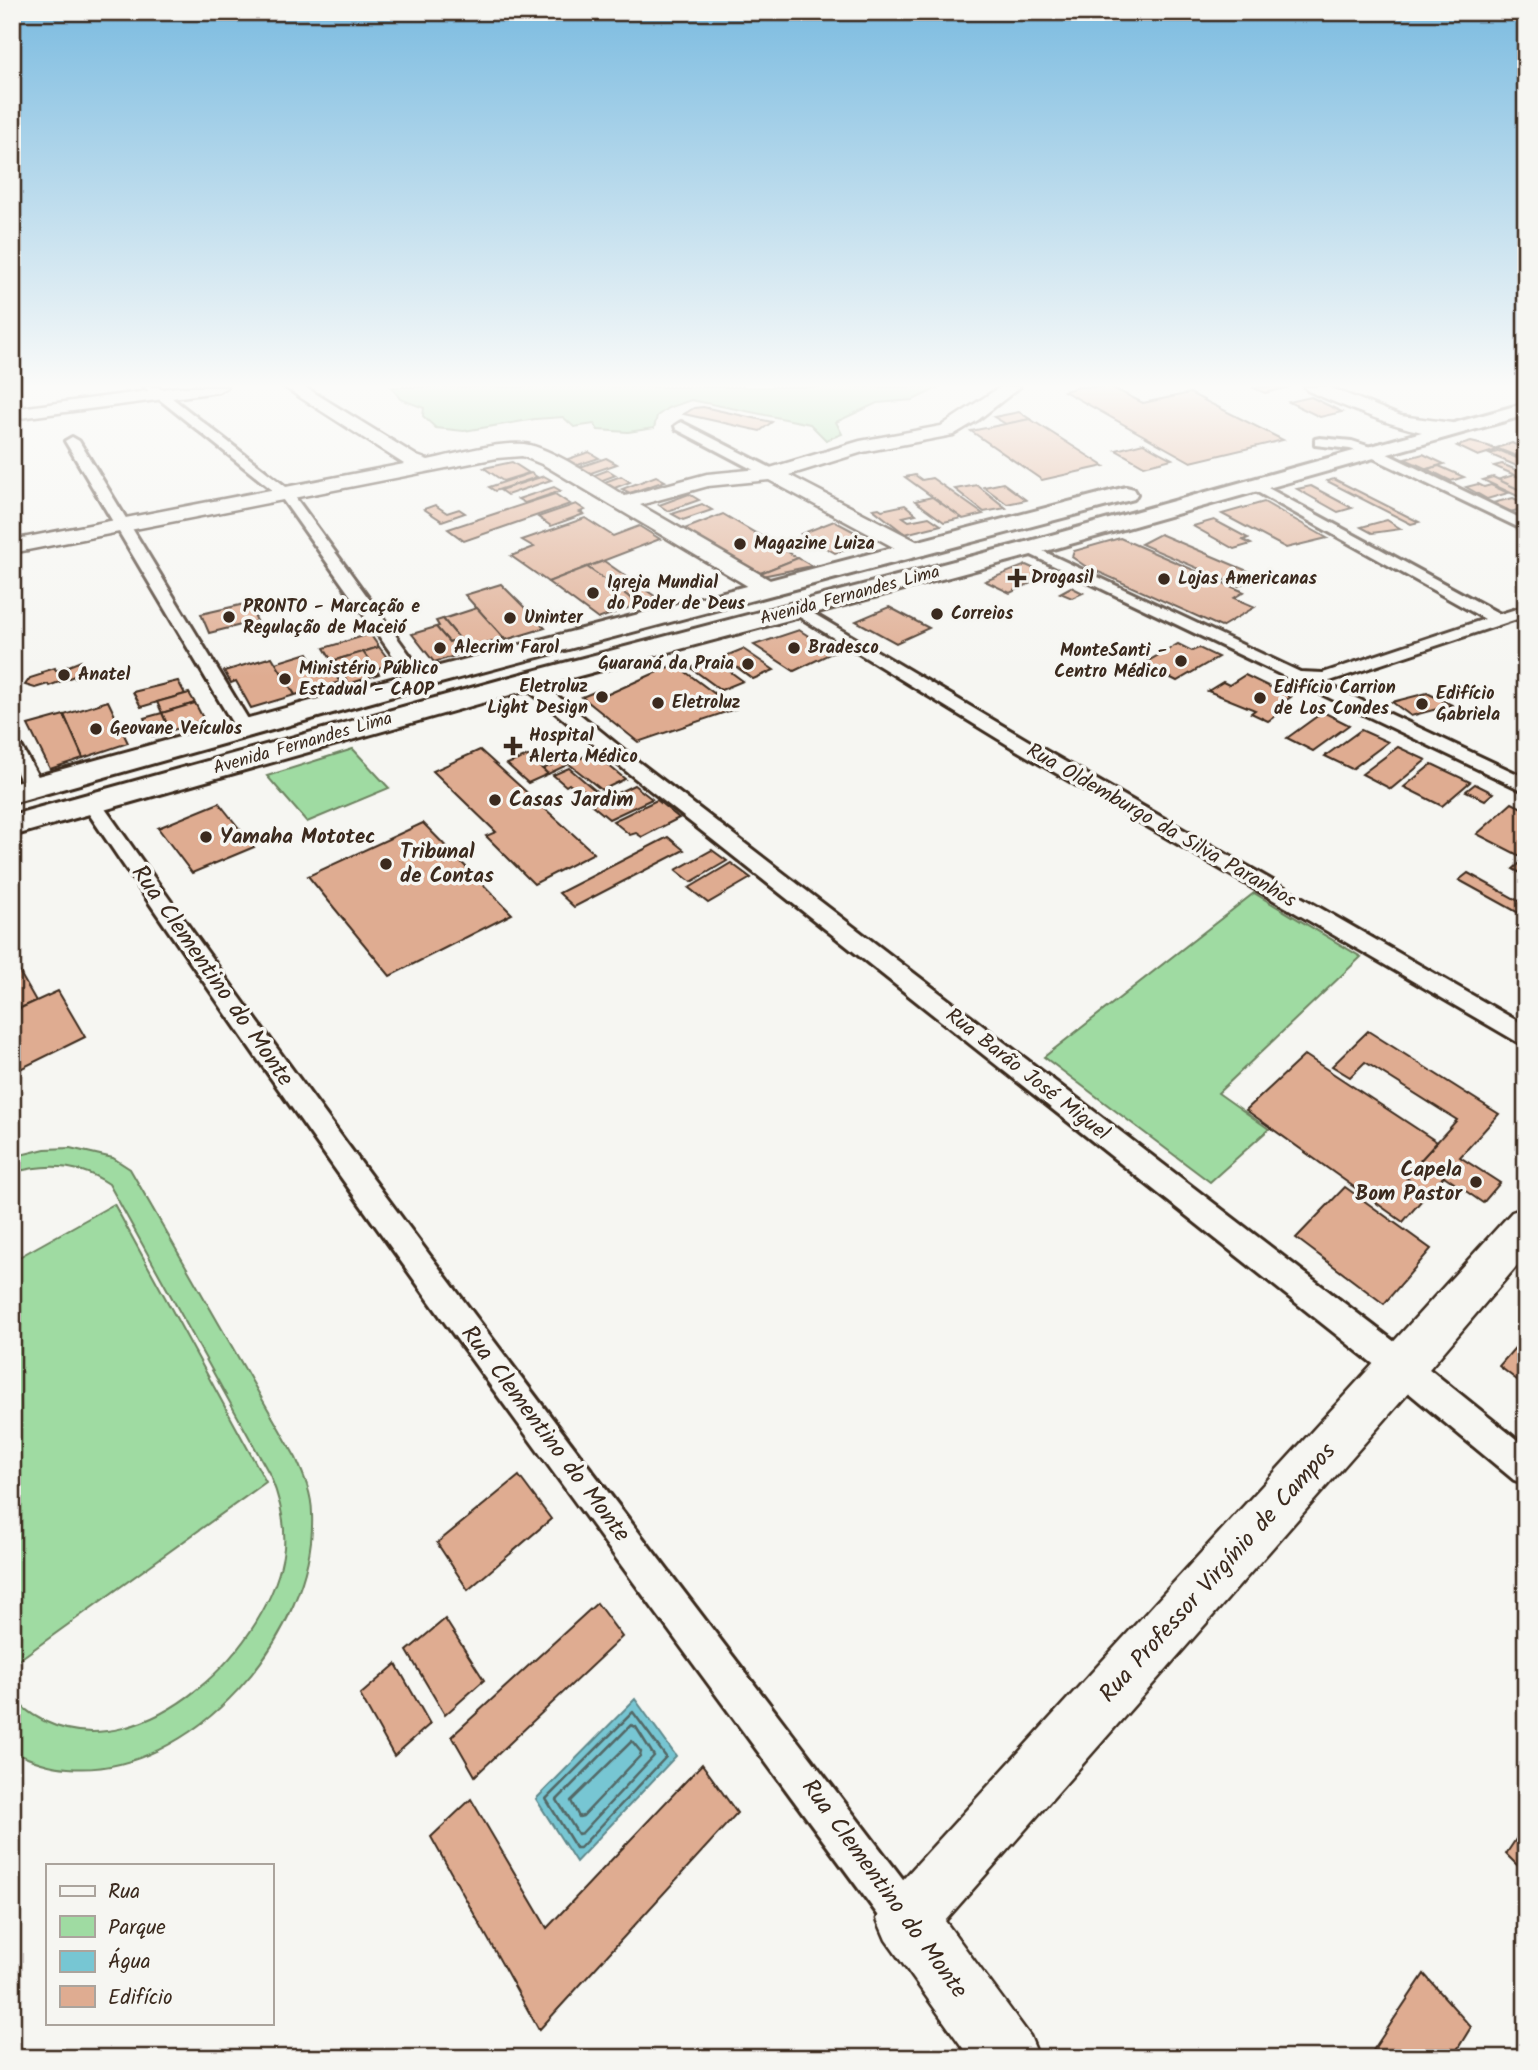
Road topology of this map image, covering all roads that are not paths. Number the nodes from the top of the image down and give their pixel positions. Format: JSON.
{"nodes":[{"id":1,"x":98,"y":484,"type":"edge"},
{"id":2,"x":273,"y":484,"type":"edge"},
{"id":3,"x":327,"y":484,"type":"edge"},
{"id":4,"x":590,"y":484,"type":"edge"},
{"id":5,"x":693,"y":484,"type":"edge"},
{"id":6,"x":790,"y":484,"type":"edge"},
{"id":7,"x":1260,"y":484,"type":"edge"},
{"id":8,"x":1437,"y":484,"type":"edge"},
{"id":9,"x":1255,"y":485,"type":"junction"},
{"id":10,"x":1149,"y":488,"type":"dead end"},
{"id":11,"x":285,"y":493,"type":"junction"},
{"id":12,"x":623,"y":503,"type":"junction"},
{"id":13,"x":124,"y":525,"type":"junction"},
{"id":14,"x":1526,"y":527,"type":"edge"},
{"id":15,"x":12,"y":547,"type":"edge"},
{"id":16,"x":916,"y":550,"type":"junction"},
{"id":17,"x":1027,"y":550,"type":"junction"},
{"id":18,"x":768,"y":589,"type":"junction"},
{"id":19,"x":799,"y":610,"type":"junction"},
{"id":20,"x":1526,"y":611,"type":"edge"},
{"id":21,"x":1499,"y":620,"type":"junction"},
{"id":22,"x":419,"y":680,"type":"junction"},
{"id":23,"x":528,"y":681,"type":"junction"},
{"id":24,"x":1327,"y":686,"type":"junction"},
{"id":25,"x":245,"y":729,"type":"junction"},
{"id":26,"x":12,"y":746,"type":"edge"},
{"id":27,"x":1526,"y":786,"type":"edge"},
{"id":28,"x":23,"y":790,"type":"edge"},
{"id":29,"x":92,"y":804,"type":"junction"},
{"id":30,"x":12,"y":826,"type":"edge"},
{"id":31,"x":1526,"y":1038,"type":"edge"},
{"id":32,"x":1526,"y":1225,"type":"edge"},
{"id":33,"x":1402,"y":1367,"type":"junction"},
{"id":34,"x":1526,"y":1468,"type":"edge"},
{"id":35,"x":908,"y":1919,"type":"junction"},
{"id":36,"x":1009,"y":2058,"type":"edge"}],
"edges":[{"from":1,"to":13,"type":"street"},
{"from":2,"to":11,"type":"street"},
{"from":3,"to":11,"type":"street"},
{"from":4,"to":12,"type":"street"},
{"from":5,"to":12,"type":"street"},
{"from":6,"to":16,"type":"street"},
{"from":7,"to":9,"type":"highway","name":"Avenida Fernandes Lima"},
{"from":8,"to":14,"type":"street"},
{"from":9,"to":17,"type":"highway","name":"Avenida Fernandes Lima"},
{"from":9,"to":21,"type":"street"},
{"from":10,"to":16,"type":"highway","name":"Avenida Fernandes Lima"},
{"from":11,"to":13,"type":"street"},
{"from":11,"to":22,"type":"street"},
{"from":12,"to":18,"type":"street"},
{"from":13,"to":15,"type":"street"},
{"from":13,"to":25,"type":"street"},
{"from":16,"to":18,"type":"highway","name":"Avenida Fernandes Lima"},
{"from":17,"to":19,"type":"highway","name":"Avenida Fernandes Lima"},
{"from":17,"to":24,"type":"street"},
{"from":18,"to":22,"type":"highway","name":"Avenida Fernandes Lima"},
{"from":19,"to":23,"type":"highway","name":"Avenida Fernandes Lima"},
{"from":19,"to":31,"type":"street","name":"Rua Oldemburgo da Silva Paranhos"},
{"from":20,"to":21,"type":"street"},
{"from":21,"to":24,"type":"street"},
{"from":22,"to":25,"type":"highway","name":"Avenida Fernandes Lima"},
{"from":23,"to":29,"type":"highway","name":"Avenida Fernandes Lima"},
{"from":23,"to":33,"type":"street","name":"Rua Barão José Miguel"},
{"from":24,"to":27,"type":"street"},
{"from":25,"to":28,"type":"highway","name":"Avenida Fernandes Lima"},
{"from":26,"to":28,"type":"street"},
{"from":29,"to":30,"type":"highway","name":"Avenida Fernandes Lima"},
{"from":29,"to":35,"type":"street","name":"Rua Clementino do Monte"},
{"from":32,"to":33,"type":"street","name":"Rua Professor Virgínio de Campos"},
{"from":33,"to":34,"type":"street","name":"Rua Barão José Miguel"},
{"from":33,"to":35,"type":"street","name":"Rua Professor Virgínio de Campos"},
{"from":35,"to":36,"type":"street","name":"Rua Clementino do Monte"}]}
